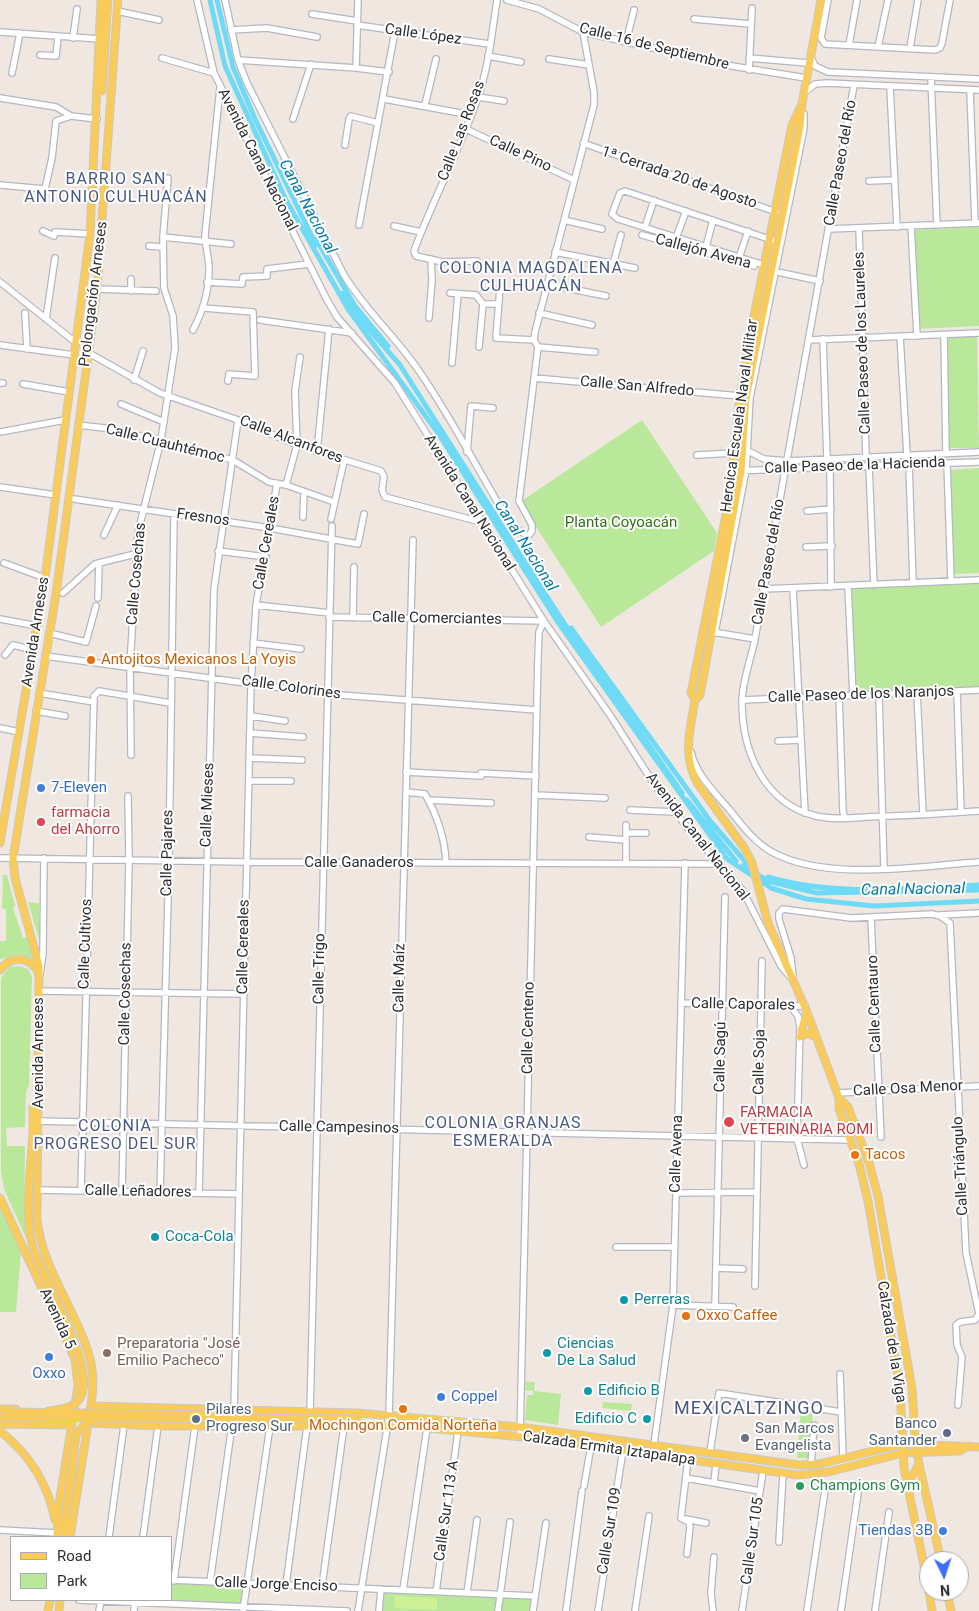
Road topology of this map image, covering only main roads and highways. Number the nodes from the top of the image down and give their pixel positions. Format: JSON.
{"nodes":[{"id":1,"x":105,"y":0,"type":"edge"},
{"id":2,"x":121,"y":0,"type":"edge"},
{"id":3,"x":820,"y":0,"type":"edge"},
{"id":4,"x":802,"y":104,"type":"junction"},
{"id":5,"x":97,"y":108,"type":"junction"},
{"id":6,"x":65,"y":420,"type":"joint"},
{"id":7,"x":72,"y":498,"type":"joint"},
{"id":8,"x":695,"y":700,"type":"junction"},
{"id":9,"x":0,"y":843,"type":"edge"},
{"id":10,"x":766,"y":918,"type":"joint"},
{"id":11,"x":0,"y":970,"type":"edge"},
{"id":12,"x":39,"y":976,"type":"junction"},
{"id":13,"x":806,"y":1009,"type":"junction"},
{"id":14,"x":816,"y":1037,"type":"junction"},
{"id":15,"x":838,"y":1096,"type":"junction"},
{"id":16,"x":37,"y":1102,"type":"junction"},
{"id":17,"x":0,"y":1198,"type":"edge"},
{"id":18,"x":43,"y":1253,"type":"joint"},
{"id":19,"x":906,"y":1348,"type":"junction"},
{"id":20,"x":894,"y":1350,"type":"junction"},
{"id":21,"x":91,"y":1406,"type":"junction"},
{"id":22,"x":114,"y":1407,"type":"junction"},
{"id":23,"x":35,"y":1410,"type":"junction"},
{"id":24,"x":74,"y":1410,"type":"junction"},
{"id":25,"x":0,"y":1411,"type":"edge"},
{"id":26,"x":46,"y":1412,"type":"junction"},
{"id":27,"x":380,"y":1416,"type":"junction"},
{"id":28,"x":0,"y":1417,"type":"edge"},
{"id":29,"x":104,"y":1418,"type":"junction"},
{"id":30,"x":88,"y":1423,"type":"junction"},
{"id":31,"x":0,"y":1424,"type":"edge"},
{"id":32,"x":35,"y":1425,"type":"junction"},
{"id":33,"x":71,"y":1425,"type":"junction"},
{"id":34,"x":120,"y":1425,"type":"junction"},
{"id":35,"x":245,"y":1425,"type":"junction"},
{"id":36,"x":498,"y":1425,"type":"junction"},
{"id":37,"x":545,"y":1429,"type":"junction"},
{"id":38,"x":0,"y":1431,"type":"edge"},
{"id":39,"x":497,"y":1434,"type":"junction"},
{"id":40,"x":544,"y":1439,"type":"junction"},
{"id":41,"x":902,"y":1444,"type":"junction"},
{"id":42,"x":884,"y":1447,"type":"junction"},
{"id":43,"x":979,"y":1447,"type":"edge"},
{"id":44,"x":917,"y":1448,"type":"junction"},
{"id":45,"x":903,"y":1453,"type":"junction"},
{"id":46,"x":888,"y":1456,"type":"junction"},
{"id":47,"x":919,"y":1464,"type":"junction"},
{"id":48,"x":907,"y":1485,"type":"junction"},
{"id":49,"x":58,"y":1535,"type":"edge"},
{"id":50,"x":70,"y":1536,"type":"edge"},
{"id":51,"x":921,"y":1551,"type":"edge"},
{"id":52,"x":939,"y":1551,"type":"edge"}],
"edges":[{"from":1,"to":5,"type":"main road","name":"Prolongación Arneses"},
{"from":1,"to":5,"type":"main road"},
{"from":2,"to":7,"type":"main road","name":"Prolongación Arneses"},
{"from":3,"to":4,"type":"main road","name":"Heroica Escuela Naval Militar"},
{"from":4,"to":8,"type":"main road","name":"Heroica Escuela Naval Militar"},
{"from":4,"to":8,"type":"main road","name":"Heroica Escuela Naval Militar"},
{"from":5,"to":6,"type":"main road","name":"Prolongación Arneses"},
{"from":6,"to":9,"type":"main road","name":"Avenida Arneses"},
{"from":7,"to":12,"type":"main road","name":"Avenida Arneses"},
{"from":8,"to":10,"type":"main road","name":"Heroica Escuela Naval Militar"},
{"from":10,"to":13,"type":"main road","name":"Calzada de la Viga"},
{"from":11,"to":12,"type":"main road"},
{"from":12,"to":16,"type":"main road","name":"Avenida Arneses"},
{"from":13,"to":14,"type":"main road","name":"Calzada de la Viga"},
{"from":13,"to":14,"type":"main road"},
{"from":14,"to":15,"type":"main road","name":"Calzada de la Viga"},
{"from":15,"to":19,"type":"main road","name":"Calzada de la Viga"},
{"from":15,"to":20,"type":"main road","name":"Calzada de la Viga"},
{"from":16,"to":18,"type":"main road","name":"Avenida Arneses"},
{"from":16,"to":26,"type":"main road","bridge":true},
{"from":17,"to":24,"type":"main road","name":"Avenida 5"},
{"from":18,"to":21,"type":"main road","name":"Avenida 5"},
{"from":19,"to":20,"type":"main road"},
{"from":19,"to":44,"type":"main road","name":"Calzada de la Viga"},
{"from":20,"to":41,"type":"main road","name":"Calzada de la Viga"},
{"from":21,"to":22,"type":"main road","name":"Calzada Ermita Iztapalapa"},
{"from":21,"to":30,"type":"main road","name":"Avenida 5"},
{"from":22,"to":27,"type":"main road","name":"Calzada Ermita Iztapalapa"},
{"from":22,"to":34,"type":"main road"},
{"from":23,"to":24,"type":"main road","name":"Calzada Ermita Iztapalapa"},
{"from":23,"to":25,"type":"main road","name":"Calzada Ermita Iztapalapa"},
{"from":23,"to":32,"type":"main road"},
{"from":24,"to":33,"type":"main road","name":"Avenida 5"},
{"from":25,"to":26,"type":"main road","name":"Calzada Ermita Iztapalapa","bridge":true},
{"from":26,"to":35,"type":"main road","name":"Calzada Ermita Iztapalapa","bridge":true},
{"from":27,"to":29,"type":"main road","name":"Calzada Ermita Iztapalapa","bridge":true},
{"from":27,"to":36,"type":"main road","name":"Calzada Ermita Iztapalapa"},
{"from":28,"to":29,"type":"main road","name":"Calzada Ermita Iztapalapa","bridge":true},
{"from":29,"to":49,"type":"main road","bridge":true},
{"from":30,"to":34,"type":"main road","name":"Calzada Ermita Iztapalapa"},
{"from":30,"to":50,"type":"main road","name":"Avenida 5"},
{"from":31,"to":32,"type":"main road"},
{"from":32,"to":33,"type":"main road"},
{"from":33,"to":49,"type":"main road","name":"Avenida 5"},
{"from":34,"to":35,"type":"main road","name":"Calzada Ermita Iztapalapa"},
{"from":35,"to":39,"type":"main road","name":"Calzada Ermita Iztapalapa"},
{"from":36,"to":37,"type":"main road","name":"Calzada Ermita Iztapalapa"},
{"from":36,"to":39,"type":"main road"},
{"from":37,"to":40,"type":"main road"},
{"from":37,"to":42,"type":"main road","name":"Calzada Ermita Iztapalapa"},
{"from":38,"to":49,"type":"main road"},
{"from":39,"to":40,"type":"main road","name":"Calzada Ermita Iztapalapa"},
{"from":40,"to":46,"type":"main road","name":"Calzada Ermita Iztapalapa"},
{"from":41,"to":42,"type":"main road","name":"Calzada Ermita Iztapalapa"},
{"from":41,"to":44,"type":"main road","name":"Calzada Ermita Iztapalapa"},
{"from":41,"to":45,"type":"main road","name":"Calzada de la Viga"},
{"from":42,"to":46,"type":"main road"},
{"from":43,"to":44,"type":"main road","name":"Calzada Ermita Iztapalapa"},
{"from":44,"to":45,"type":"main road","name":"Calzada Ermita Iztapalapa"},
{"from":44,"to":47,"type":"main road","name":"Calzada de la Viga"},
{"from":45,"to":46,"type":"main road","name":"Calzada Ermita Iztapalapa"},
{"from":45,"to":48,"type":"main road","name":"Calzada de la Viga"},
{"from":47,"to":48,"type":"main road"},
{"from":47,"to":52,"type":"main road","name":"Calzada de la Viga"},
{"from":48,"to":51,"type":"main road","name":"Calzada de la Viga"}]}
